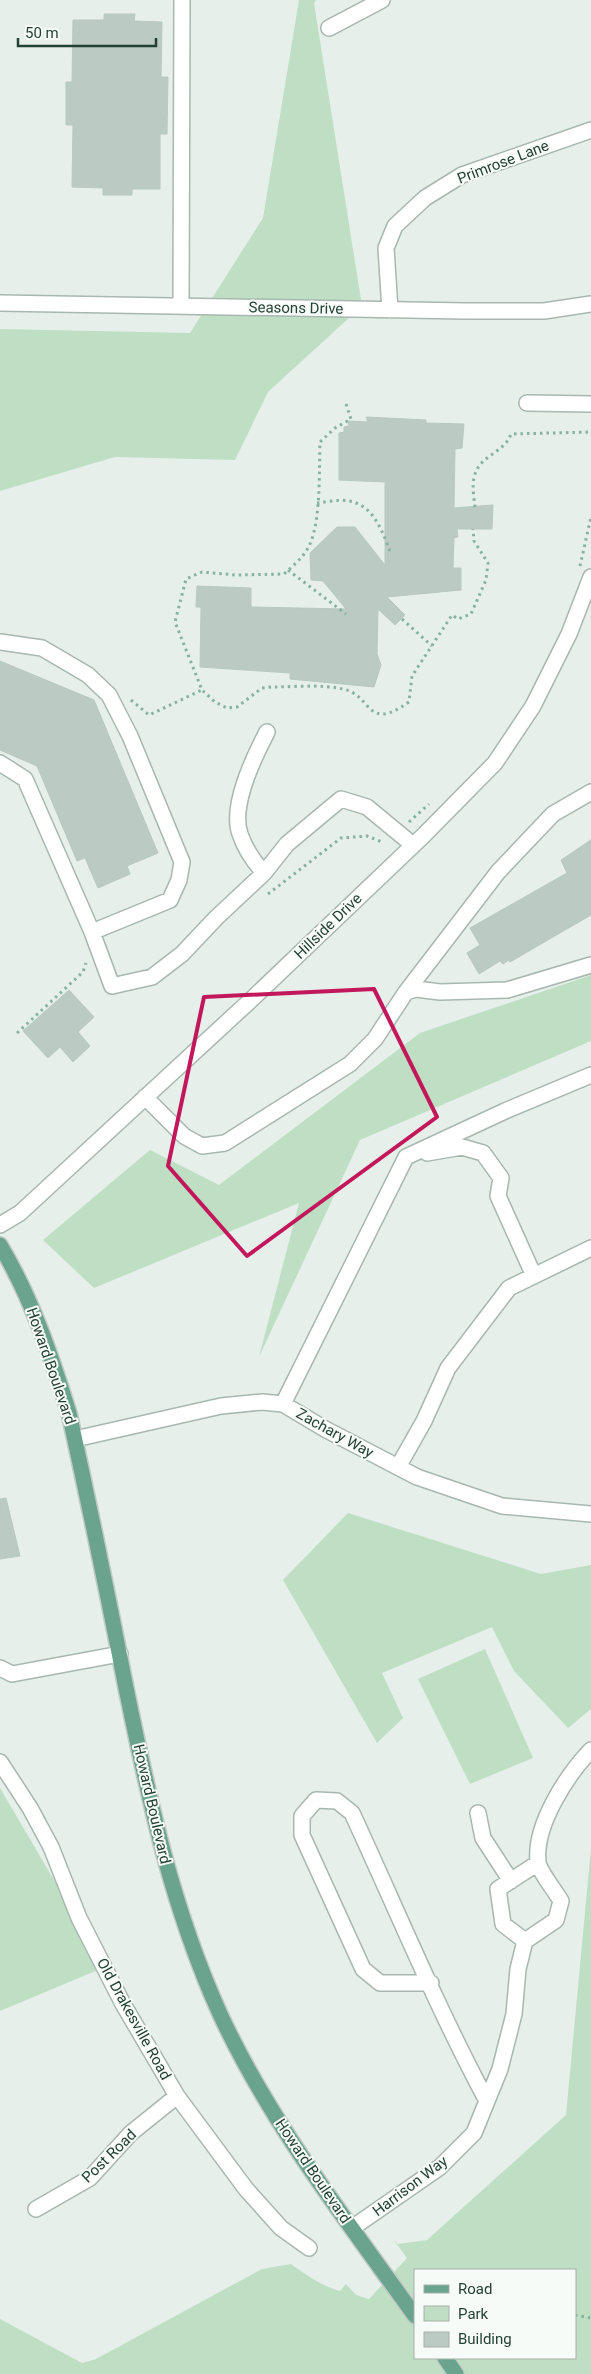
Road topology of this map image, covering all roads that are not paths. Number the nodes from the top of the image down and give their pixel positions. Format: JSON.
{"nodes":[{"id":1,"x":182,"y":0,"type":"edge"},
{"id":2,"x":382,"y":0,"type":"edge"},
{"id":3,"x":329,"y":28,"type":"dead end"},
{"id":4,"x":591,"y":130,"type":"edge"},
{"id":5,"x":0,"y":303,"type":"edge"},
{"id":6,"x":591,"y":304,"type":"edge"},
{"id":7,"x":182,"y":306,"type":"junction"},
{"id":8,"x":390,"y":310,"type":"junction"},
{"id":9,"x":527,"y":403,"type":"dead end"},
{"id":10,"x":591,"y":404,"type":"edge"},
{"id":11,"x":585,"y":574,"type":"edge"},
{"id":12,"x":0,"y":642,"type":"edge"},
{"id":13,"x":267,"y":732,"type":"dead end"},
{"id":14,"x":0,"y":763,"type":"edge"},
{"id":15,"x":591,"y":792,"type":"edge"},
{"id":16,"x":413,"y":845,"type":"junction"},
{"id":17,"x":264,"y":874,"type":"junction"},
{"id":18,"x":92,"y":932,"type":"junction"},
{"id":19,"x":591,"y":965,"type":"edge"},
{"id":20,"x":406,"y":992,"type":"junction"},
{"id":21,"x":591,"y":1075,"type":"edge"},
{"id":22,"x":145,"y":1097,"type":"junction"},
{"id":23,"x":406,"y":1157,"type":"junction"},
{"id":24,"x":0,"y":1226,"type":"edge"},
{"id":25,"x":0,"y":1245,"type":"edge"},
{"id":26,"x":591,"y":1248,"type":"edge"},
{"id":27,"x":534,"y":1276,"type":"junction"},
{"id":28,"x":283,"y":1404,"type":"junction"},
{"id":29,"x":75,"y":1439,"type":"junction"},
{"id":30,"x":398,"y":1467,"type":"junction"},
{"id":31,"x":591,"y":1514,"type":"edge"},
{"id":32,"x":120,"y":1654,"type":"junction"},
{"id":33,"x":0,"y":1668,"type":"edge"},
{"id":34,"x":591,"y":1750,"type":"edge"},
{"id":35,"x":0,"y":1762,"type":"edge"},
{"id":36,"x":478,"y":1813,"type":"dead end"},
{"id":37,"x":538,"y":1863,"type":"junction"},
{"id":38,"x":511,"y":1881,"type":"junction"},
{"id":39,"x":525,"y":1941,"type":"junction"},
{"id":40,"x":431,"y":1983,"type":"junction"},
{"id":41,"x":177,"y":2096,"type":"junction"},
{"id":42,"x":487,"y":2101,"type":"junction"},
{"id":43,"x":36,"y":2209,"type":"dead end"},
{"id":44,"x":352,"y":2228,"type":"junction"},
{"id":45,"x":309,"y":2248,"type":"dead end"},
{"id":46,"x":414,"y":2315,"type":"edge"},
{"id":47,"x":446,"y":2359,"type":"edge"},
{"id":48,"x":456,"y":2374,"type":"edge"}],
"edges":[{"from":1,"to":7,"type":"street"},
{"from":2,"to":3,"type":"street"},
{"from":4,"to":8,"type":"street","name":"Primrose Lane"},
{"from":5,"to":7,"type":"street","name":"Seasons Drive"},
{"from":6,"to":8,"type":"street","name":"Seasons Drive"},
{"from":7,"to":8,"type":"street","name":"Seasons Drive"},
{"from":9,"to":10,"type":"street"},
{"from":11,"to":16,"type":"street","name":"Hillside Drive"},
{"from":12,"to":18,"type":"street"},
{"from":13,"to":17,"type":"street"},
{"from":14,"to":18,"type":"street"},
{"from":15,"to":20,"type":"street"},
{"from":16,"to":17,"type":"street"},
{"from":16,"to":22,"type":"street","name":"Hillside Drive"},
{"from":17,"to":18,"type":"street"},
{"from":19,"to":20,"type":"street"},
{"from":20,"to":22,"type":"street"},
{"from":21,"to":23,"type":"street"},
{"from":22,"to":24,"type":"street","name":"Hillside Drive"},
{"from":23,"to":27,"type":"street"},
{"from":23,"to":28,"type":"street"},
{"from":25,"to":29,"type":"main road","name":"Howard Boulevard"},
{"from":26,"to":27,"type":"street"},
{"from":27,"to":30,"type":"street"},
{"from":28,"to":29,"type":"street","name":"Zachary Way"},
{"from":28,"to":30,"type":"street","name":"Zachary Way"},
{"from":29,"to":32,"type":"main road","name":"Howard Boulevard"},
{"from":30,"to":31,"type":"street","name":"Zachary Way"},
{"from":32,"to":33,"type":"street"},
{"from":32,"to":44,"type":"main road","name":"Howard Boulevard"},
{"from":34,"to":37,"type":"street"},
{"from":35,"to":41,"type":"street","name":"Old Drakesville Road"},
{"from":36,"to":38,"type":"street"},
{"from":37,"to":38,"type":"street"},
{"from":37,"to":39,"type":"street"},
{"from":38,"to":39,"type":"street"},
{"from":39,"to":42,"type":"street","name":"Harrison Way"},
{"from":40,"to":40,"type":"street"},
{"from":40,"to":42,"type":"street"},
{"from":41,"to":43,"type":"street","name":"Post Road"},
{"from":41,"to":45,"type":"street","name":"Old Drakesville Road"},
{"from":42,"to":44,"type":"street","name":"Harrison Way"},
{"from":44,"to":46,"type":"main road","name":"Howard Boulevard"},
{"from":47,"to":48,"type":"main road"}]}
